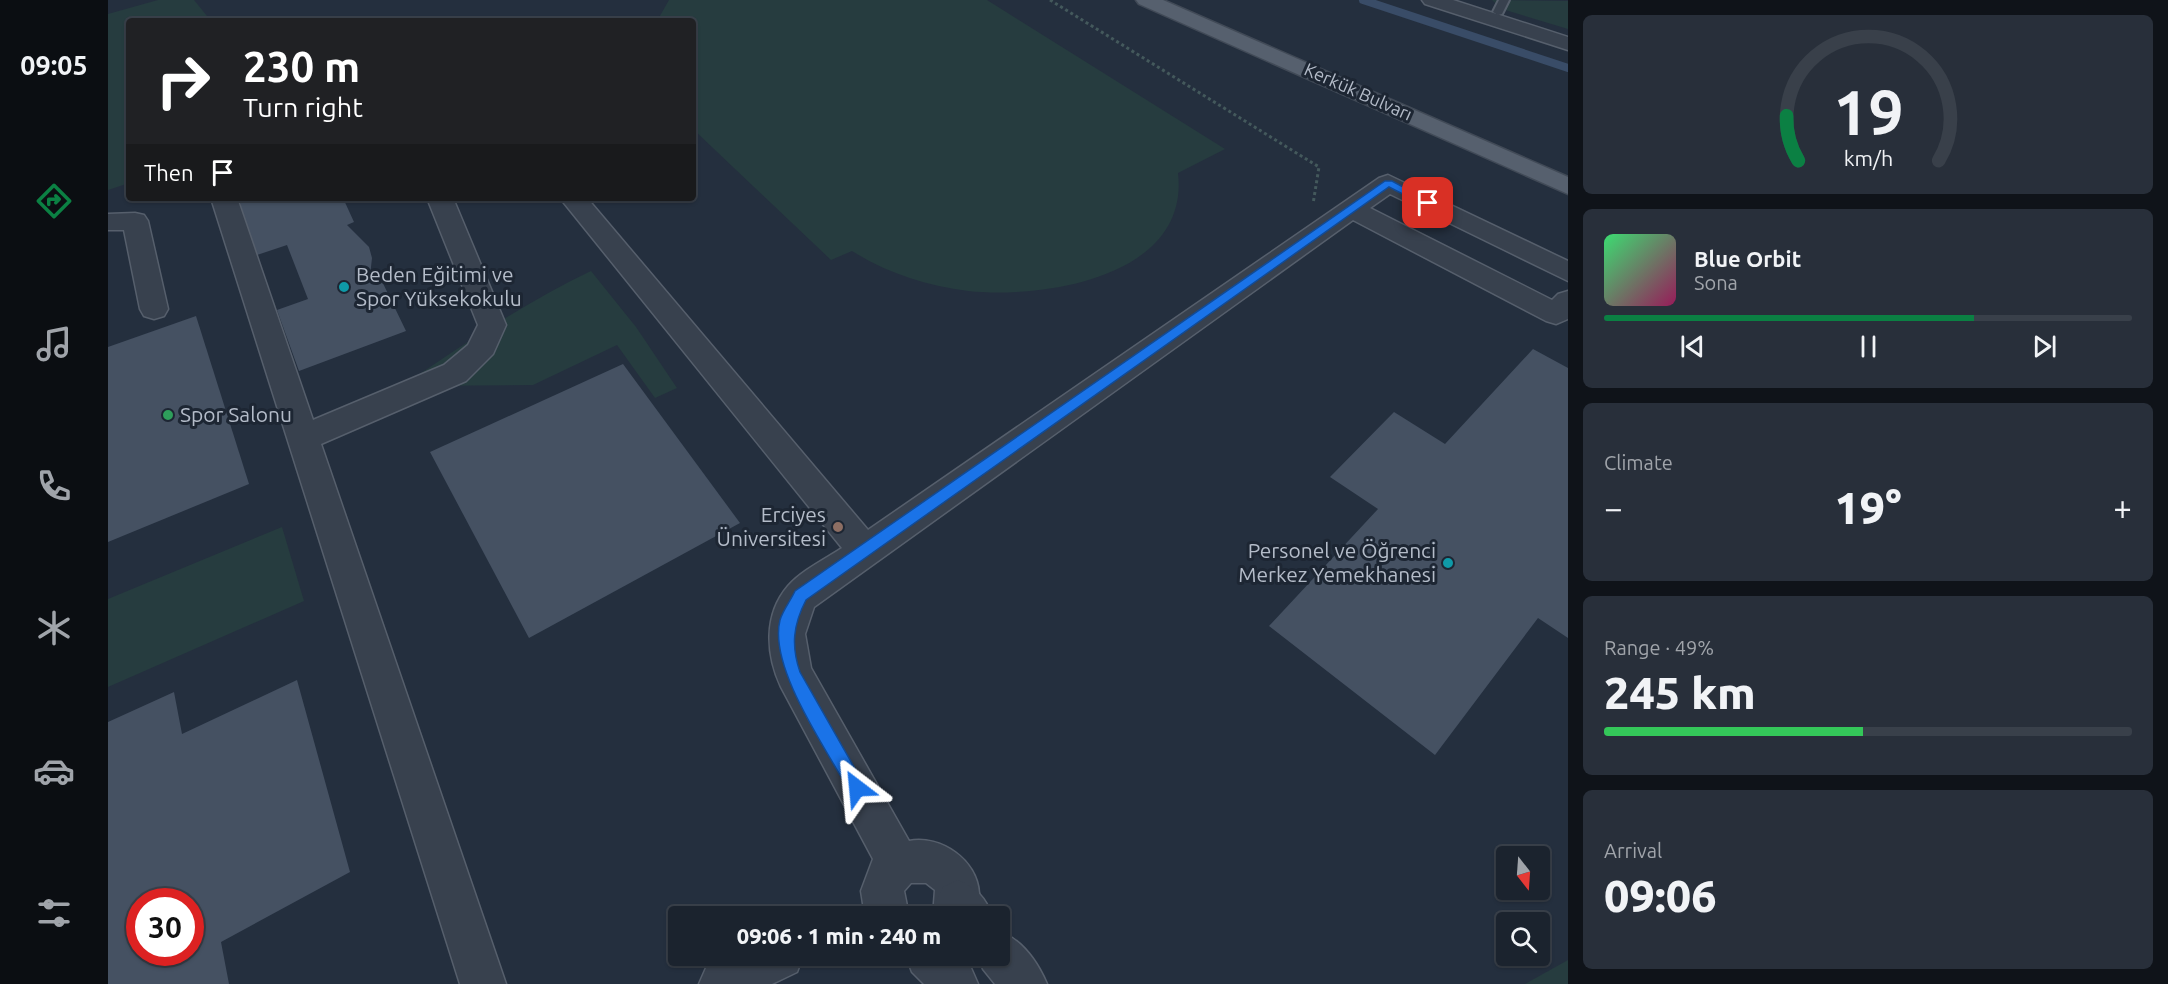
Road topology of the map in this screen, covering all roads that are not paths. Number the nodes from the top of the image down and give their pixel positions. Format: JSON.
{"nodes":[{"id":1,"x":1146,"y":0,"type":"edge"},
{"id":2,"x":1193,"y":0,"type":"edge"},
{"id":3,"x":1432,"y":0,"type":"edge"},
{"id":4,"x":1461,"y":0,"type":"edge"},
{"id":5,"x":1501,"y":6,"type":"edge"},
{"id":6,"x":1568,"y":34,"type":"edge"},
{"id":7,"x":1568,"y":44,"type":"edge"},
{"id":8,"x":1568,"y":162,"type":"edge"},
{"id":9,"x":1568,"y":186,"type":"edge"},
{"id":10,"x":225,"y":201,"type":"edge"},
{"id":11,"x":441,"y":201,"type":"edge"},
{"id":12,"x":575,"y":201,"type":"edge"},
{"id":13,"x":1352,"y":208,"type":"junction"},
{"id":14,"x":108,"y":222,"type":"edge"},
{"id":15,"x":1568,"y":272,"type":"edge"},
{"id":16,"x":1568,"y":301,"type":"edge"},
{"id":17,"x":154,"y":309,"type":"dead end"},
{"id":18,"x":303,"y":438,"type":"junction"},
{"id":19,"x":865,"y":551,"type":"junction"},
{"id":20,"x":899,"y":864,"type":"junction"},
{"id":21,"x":882,"y":906,"type":"edge"},
{"id":22,"x":960,"y":906,"type":"edge"},
{"id":23,"x":760,"y":966,"type":"edge"},
{"id":24,"x":938,"y":966,"type":"edge"},
{"id":25,"x":1010,"y":966,"type":"edge"},
{"id":26,"x":483,"y":984,"type":"edge"},
{"id":27,"x":722,"y":984,"type":"edge"},
{"id":28,"x":955,"y":984,"type":"edge"},
{"id":29,"x":1024,"y":984,"type":"edge"}],
"edges":[{"from":1,"to":9,"type":"main road","name":"Kerkük Bulvarı"},
{"from":2,"to":8,"type":"main road","name":"Kerkük Bulvarı"},
{"from":3,"to":7,"type":"street"},
{"from":4,"to":5,"type":"street"},
{"from":5,"to":6,"type":"street"},
{"from":10,"to":18,"type":"street"},
{"from":11,"to":18,"type":"street"},
{"from":12,"to":19,"type":"street"},
{"from":13,"to":15,"type":"street"},
{"from":13,"to":16,"type":"street"},
{"from":13,"to":19,"type":"street"},
{"from":14,"to":17,"type":"street"},
{"from":18,"to":26,"type":"street"},
{"from":19,"to":20,"type":"street"},
{"from":20,"to":21,"type":"street"},
{"from":20,"to":22,"type":"street"},
{"from":23,"to":27,"type":"street"},
{"from":24,"to":28,"type":"street"},
{"from":25,"to":29,"type":"street"}]}
